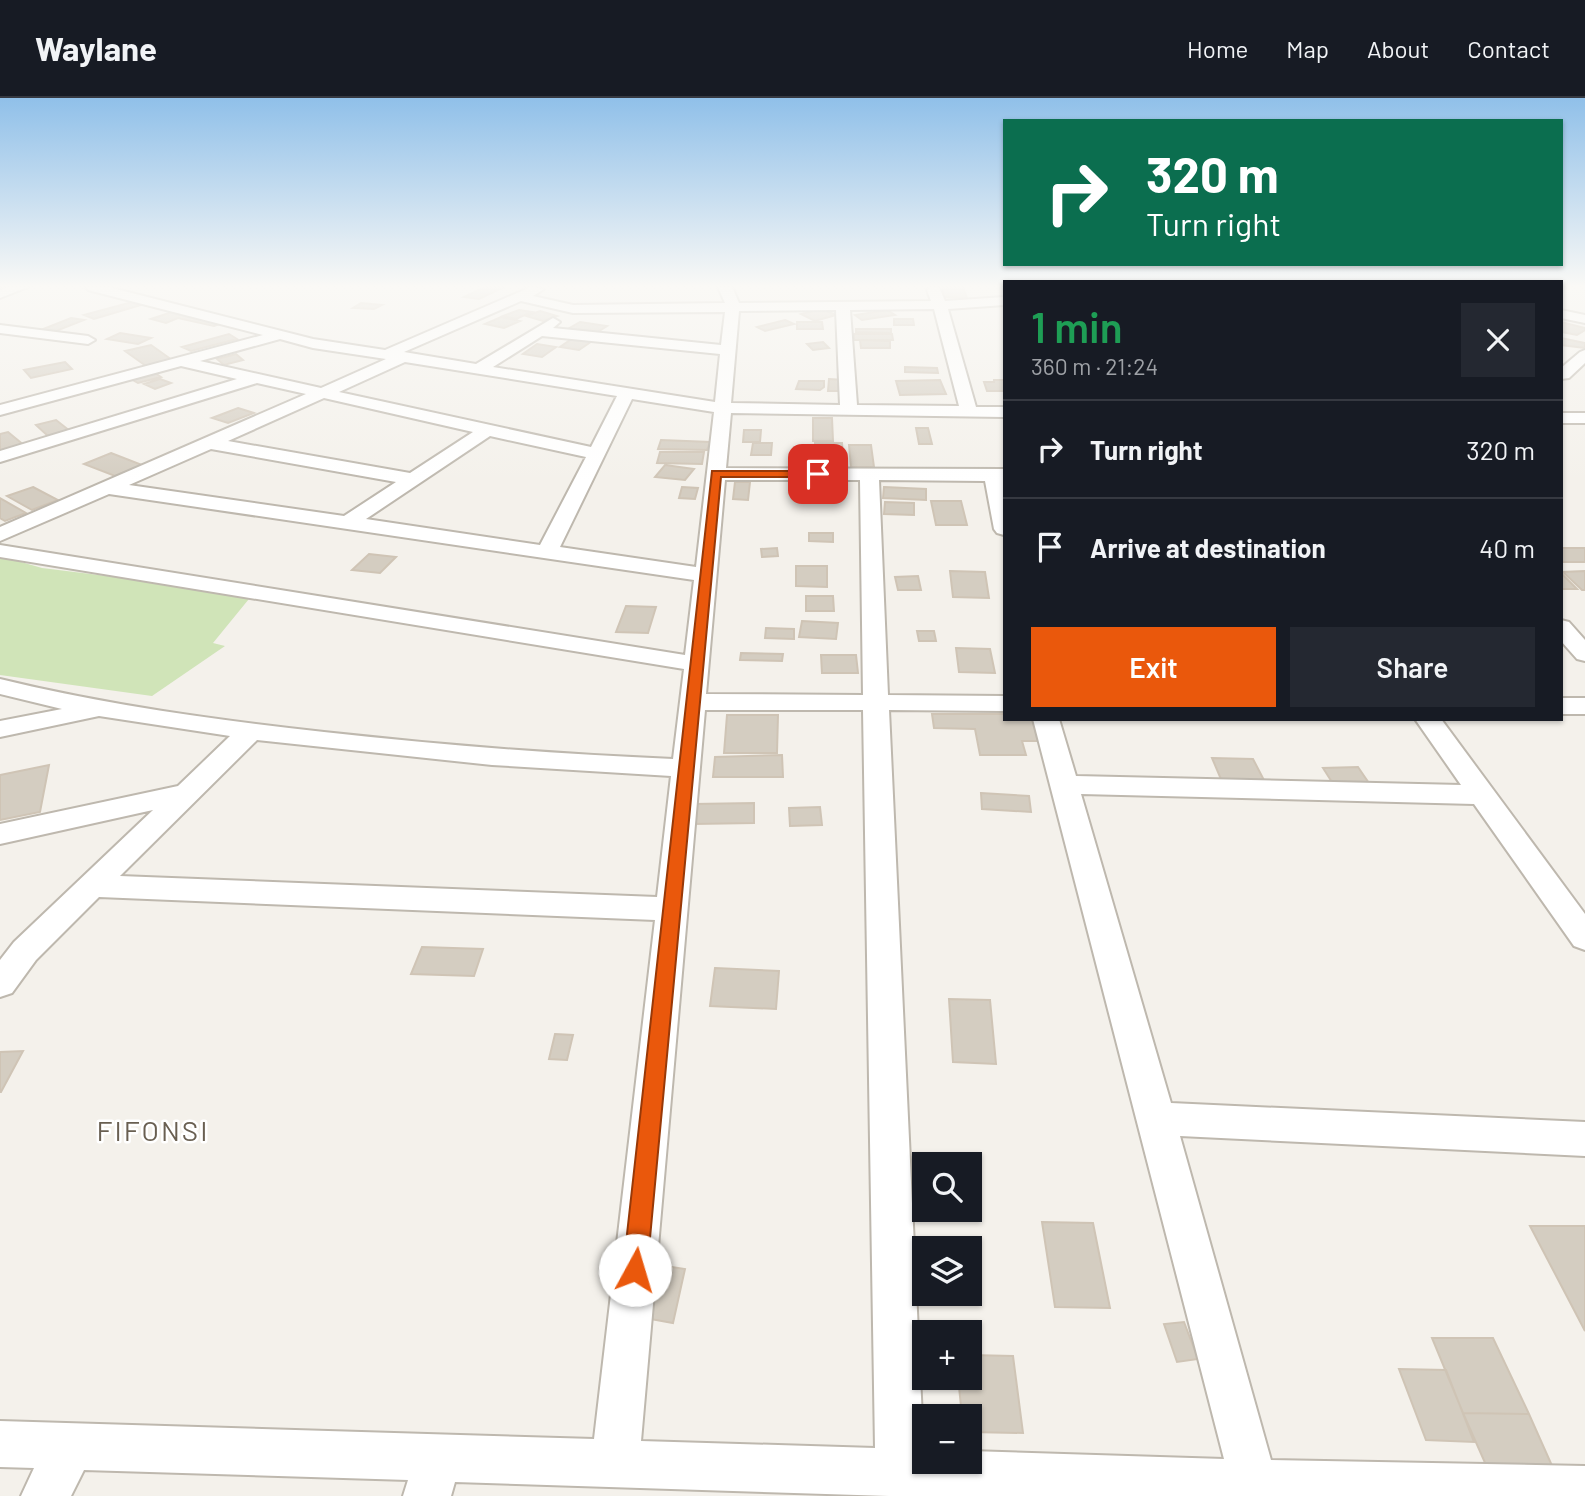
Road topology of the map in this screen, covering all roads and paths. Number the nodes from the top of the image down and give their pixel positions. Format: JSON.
{"nodes":[{"id":1,"x":213,"y":352,"type":"edge"},
{"id":2,"x":371,"y":352,"type":"edge"},
{"id":3,"x":403,"y":352,"type":"edge"},
{"id":4,"x":505,"y":352,"type":"edge"},
{"id":5,"x":729,"y":352,"type":"edge"},
{"id":6,"x":845,"y":352,"type":"edge"},
{"id":7,"x":953,"y":352,"type":"edge"},
{"id":8,"x":1585,"y":355,"type":"edge"},
{"id":9,"x":395,"y":356,"type":"junction"},
{"id":10,"x":180,"y":361,"type":"junction"},
{"id":11,"x":479,"y":369,"type":"junction"},
{"id":12,"x":1563,"y":374,"type":"edge"},
{"id":13,"x":1563,"y":375,"type":"edge"},
{"id":14,"x":256,"y":378,"type":"junction"},
{"id":15,"x":1585,"y":384,"type":"edge"},
{"id":16,"x":322,"y":393,"type":"junction"},
{"id":17,"x":624,"y":398,"type":"junction"},
{"id":18,"x":723,"y":408,"type":"junction"},
{"id":19,"x":0,"y":410,"type":"edge"},
{"id":20,"x":849,"y":410,"type":"junction"},
{"id":21,"x":969,"y":412,"type":"junction"},
{"id":22,"x":1003,"y":412,"type":"edge"},
{"id":23,"x":1563,"y":418,"type":"edge"},
{"id":24,"x":1585,"y":418,"type":"edge"},
{"id":25,"x":487,"y":430,"type":"junction"},
{"id":26,"x":208,"y":443,"type":"junction"},
{"id":27,"x":596,"y":454,"type":"junction"},
{"id":28,"x":0,"y":457,"type":"edge"},
{"id":29,"x":716,"y":474,"type":"junction"},
{"id":30,"x":869,"y":474,"type":"junction"},
{"id":31,"x":999,"y":475,"type":"edge"},
{"id":32,"x":413,"y":479,"type":"junction"},
{"id":33,"x":107,"y":488,"type":"junction"},
{"id":34,"x":1003,"y":517,"type":"edge"},
{"id":35,"x":347,"y":523,"type":"junction"},
{"id":36,"x":0,"y":535,"type":"edge"},
{"id":37,"x":0,"y":551,"type":"edge"},
{"id":38,"x":547,"y":552,"type":"junction"},
{"id":39,"x":706,"y":575,"type":"junction"},
{"id":40,"x":1563,"y":629,"type":"edge"},
{"id":41,"x":1585,"y":654,"type":"edge"},
{"id":42,"x":697,"y":664,"type":"junction"},
{"id":43,"x":0,"y":686,"type":"edge"},
{"id":44,"x":693,"y":702,"type":"junction"},
{"id":45,"x":876,"y":702,"type":"junction"},
{"id":46,"x":1003,"y":703,"type":"edge"},
{"id":47,"x":1563,"y":706,"type":"edge"},
{"id":48,"x":1585,"y":706,"type":"edge"},
{"id":49,"x":99,"y":709,"type":"junction"},
{"id":50,"x":1047,"y":721,"type":"edge"},
{"id":51,"x":1429,"y":721,"type":"edge"},
{"id":52,"x":0,"y":729,"type":"edge"},
{"id":53,"x":251,"y":731,"type":"junction"},
{"id":54,"x":686,"y":768,"type":"junction"},
{"id":55,"x":1064,"y":785,"type":"junction"},
{"id":56,"x":188,"y":793,"type":"junction"},
{"id":57,"x":1483,"y":795,"type":"junction"},
{"id":58,"x":0,"y":834,"type":"edge"},
{"id":59,"x":92,"y":886,"type":"junction"},
{"id":60,"x":671,"y":909,"type":"junction"},
{"id":61,"x":1585,"y":938,"type":"edge"},
{"id":62,"x":12,"y":954,"type":"edge"},
{"id":63,"x":0,"y":984,"type":"edge"},
{"id":64,"x":1157,"y":1119,"type":"junction"},
{"id":65,"x":1585,"y":1139,"type":"edge"},
{"id":66,"x":0,"y":1444,"type":"edge"},
{"id":67,"x":71,"y":1446,"type":"junction"},
{"id":68,"x":615,"y":1465,"type":"junction"},
{"id":69,"x":899,"y":1473,"type":"junction"},
{"id":70,"x":433,"y":1478,"type":"edge"},
{"id":71,"x":1254,"y":1484,"type":"junction"},
{"id":72,"x":1184,"y":1489,"type":"edge"},
{"id":73,"x":1585,"y":1490,"type":"edge"},
{"id":74,"x":45,"y":1496,"type":"edge"}],
"edges":[{"from":1,"to":10,"type":"street"},
{"from":2,"to":9,"type":"street"},
{"from":3,"to":9,"type":"street"},
{"from":4,"to":11,"type":"street"},
{"from":5,"to":18,"type":"street"},
{"from":6,"to":20,"type":"street"},
{"from":7,"to":21,"type":"street"},
{"from":8,"to":12,"type":"street"},
{"from":9,"to":11,"type":"street"},
{"from":9,"to":16,"type":"street"},
{"from":10,"to":14,"type":"street"},
{"from":10,"to":19,"type":"street"},
{"from":11,"to":17,"type":"street"},
{"from":13,"to":15,"type":"street"},
{"from":14,"to":16,"type":"street"},
{"from":14,"to":28,"type":"street"},
{"from":16,"to":25,"type":"street"},
{"from":16,"to":26,"type":"street"},
{"from":17,"to":18,"type":"street"},
{"from":17,"to":27,"type":"street"},
{"from":18,"to":20,"type":"street"},
{"from":18,"to":29,"type":"street"},
{"from":20,"to":21,"type":"street"},
{"from":21,"to":22,"type":"street"},
{"from":23,"to":24,"type":"street"},
{"from":25,"to":27,"type":"street"},
{"from":25,"to":32,"type":"street"},
{"from":26,"to":32,"type":"street"},
{"from":26,"to":33,"type":"street"},
{"from":27,"to":38,"type":"street"},
{"from":29,"to":30,"type":"street"},
{"from":29,"to":39,"type":"street"},
{"from":30,"to":31,"type":"street"},
{"from":30,"to":45,"type":"street"},
{"from":31,"to":34,"type":"street"},
{"from":32,"to":35,"type":"street"},
{"from":33,"to":35,"type":"street"},
{"from":33,"to":36,"type":"street"},
{"from":35,"to":38,"type":"street"},
{"from":37,"to":42,"type":"street"},
{"from":38,"to":39,"type":"street"},
{"from":39,"to":42,"type":"street"},
{"from":40,"to":41,"type":"street"},
{"from":42,"to":44,"type":"street"},
{"from":43,"to":49,"type":"street"},
{"from":44,"to":45,"type":"street"},
{"from":44,"to":54,"type":"street"},
{"from":45,"to":46,"type":"street"},
{"from":45,"to":69,"type":"street"},
{"from":47,"to":48,"type":"street"},
{"from":49,"to":52,"type":"street"},
{"from":49,"to":53,"type":"street"},
{"from":50,"to":55,"type":"street"},
{"from":51,"to":57,"type":"street"},
{"from":53,"to":54,"type":"street"},
{"from":53,"to":56,"type":"street"},
{"from":54,"to":60,"type":"street"},
{"from":55,"to":57,"type":"street"},
{"from":55,"to":64,"type":"street"},
{"from":56,"to":58,"type":"street"},
{"from":56,"to":59,"type":"street"},
{"from":57,"to":61,"type":"street"},
{"from":59,"to":60,"type":"street"},
{"from":59,"to":62,"type":"street"},
{"from":60,"to":68,"type":"street"},
{"from":62,"to":63,"type":"street"},
{"from":64,"to":65,"type":"street"},
{"from":64,"to":71,"type":"street"},
{"from":66,"to":67,"type":"street"},
{"from":67,"to":70,"type":"street"},
{"from":67,"to":74,"type":"street"},
{"from":68,"to":69,"type":"street"},
{"from":68,"to":70,"type":"street"},
{"from":69,"to":72,"type":"street"},
{"from":71,"to":72,"type":"street"},
{"from":71,"to":73,"type":"street"}]}
